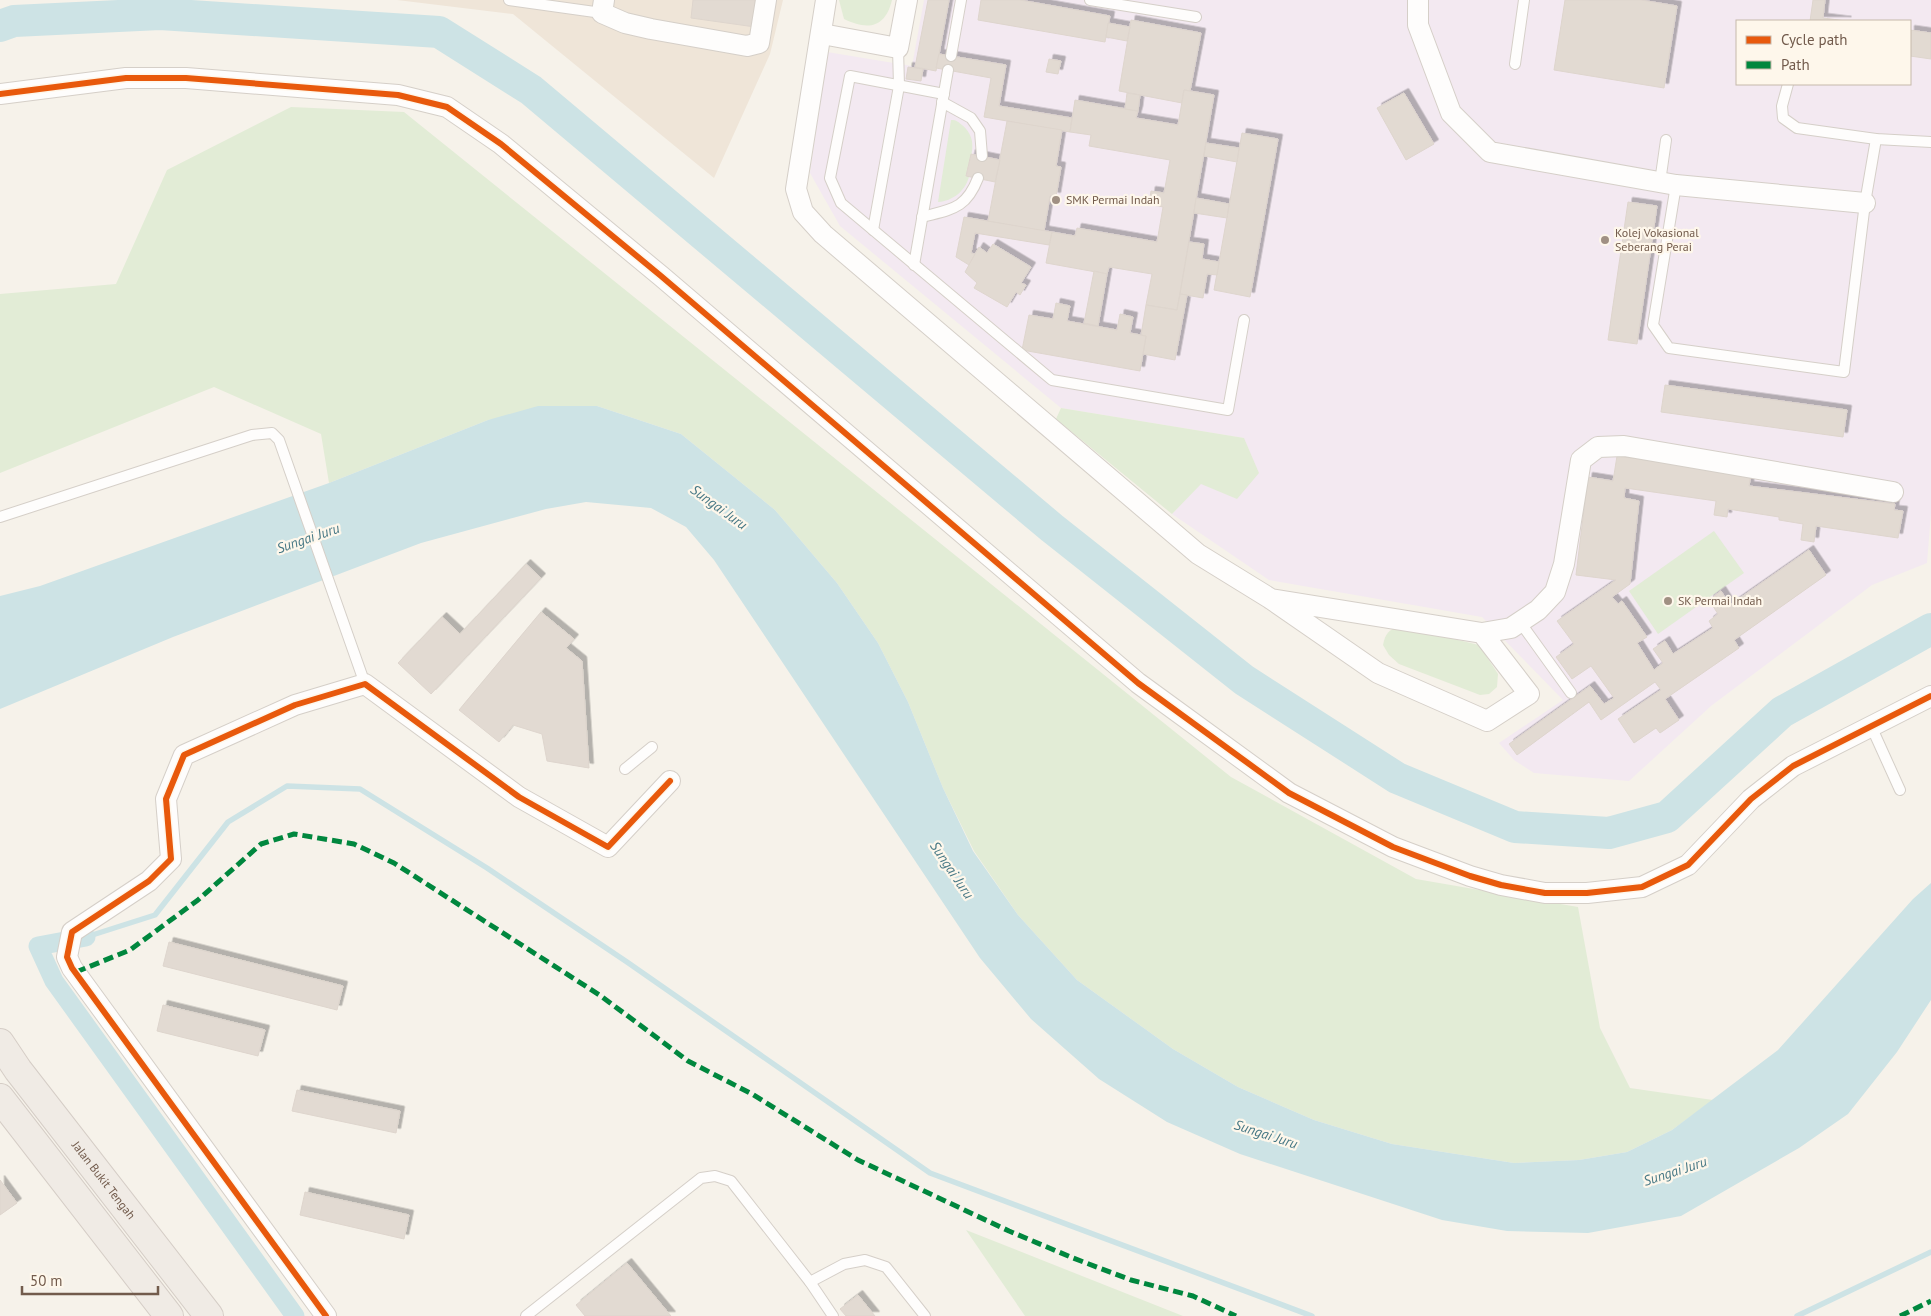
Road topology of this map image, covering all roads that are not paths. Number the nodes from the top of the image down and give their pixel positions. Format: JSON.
{"nodes":[{"id":1,"x":508,"y":0,"type":"edge"},
{"id":2,"x":766,"y":0,"type":"edge"},
{"id":3,"x":826,"y":0,"type":"edge"},
{"id":4,"x":908,"y":0,"type":"edge"},
{"id":5,"x":961,"y":0,"type":"edge"},
{"id":6,"x":1090,"y":0,"type":"edge"},
{"id":7,"x":1418,"y":0,"type":"edge"},
{"id":8,"x":1524,"y":0,"type":"edge"},
{"id":9,"x":603,"y":7,"type":"edge"},
{"id":10,"x":1196,"y":17,"type":"dead end"},
{"id":11,"x":822,"y":34,"type":"junction"},
{"id":12,"x":898,"y":48,"type":"junction"},
{"id":13,"x":951,"y":56,"type":"dead end"},
{"id":14,"x":1515,"y":64,"type":"dead end"},
{"id":15,"x":948,"y":70,"type":"dead end"},
{"id":16,"x":1788,"y":85,"type":"edge"},
{"id":17,"x":900,"y":86,"type":"junction"},
{"id":18,"x":0,"y":94,"type":"edge"},
{"id":19,"x":943,"y":98,"type":"junction"},
{"id":20,"x":1876,"y":139,"type":"junction"},
{"id":21,"x":1666,"y":140,"type":"dead end"},
{"id":22,"x":1931,"y":142,"type":"edge"},
{"id":23,"x":982,"y":156,"type":"dead end"},
{"id":24,"x":978,"y":178,"type":"dead end"},
{"id":25,"x":1668,"y":184,"type":"junction"},
{"id":26,"x":1865,"y":203,"type":"junction"},
{"id":27,"x":922,"y":217,"type":"junction"},
{"id":28,"x":873,"y":230,"type":"junction"},
{"id":29,"x":914,"y":265,"type":"junction"},
{"id":30,"x":1244,"y":320,"type":"dead end"},
{"id":31,"x":1892,"y":492,"type":"dead end"},
{"id":32,"x":0,"y":517,"type":"edge"},
{"id":33,"x":1271,"y":599,"type":"junction"},
{"id":34,"x":1520,"y":622,"type":"junction"},
{"id":35,"x":1482,"y":633,"type":"junction"},
{"id":36,"x":365,"y":684,"type":"junction"},
{"id":37,"x":1571,"y":693,"type":"dead end"},
{"id":38,"x":1931,"y":696,"type":"edge"},
{"id":39,"x":1871,"y":726,"type":"junction"},
{"id":40,"x":652,"y":747,"type":"dead end"},
{"id":41,"x":624,"y":769,"type":"dead end"},
{"id":42,"x":670,"y":781,"type":"dead end"},
{"id":43,"x":1900,"y":790,"type":"dead end"},
{"id":44,"x":0,"y":1043,"type":"edge"},
{"id":45,"x":0,"y":1098,"type":"edge"},
{"id":46,"x":810,"y":1282,"type":"junction"},
{"id":47,"x":169,"y":1316,"type":"edge"},
{"id":48,"x":210,"y":1316,"type":"edge"},
{"id":49,"x":326,"y":1316,"type":"edge"},
{"id":50,"x":526,"y":1316,"type":"edge"},
{"id":51,"x":833,"y":1316,"type":"edge"},
{"id":52,"x":925,"y":1316,"type":"edge"}],
"edges":[{"from":1,"to":9,"type":"lane"},
{"from":2,"to":9,"type":"street"},
{"from":3,"to":11,"type":"street"},
{"from":4,"to":12,"type":"street"},
{"from":5,"to":13,"type":"lane"},
{"from":6,"to":10,"type":"lane"},
{"from":7,"to":25,"type":"street"},
{"from":8,"to":14,"type":"lane"},
{"from":11,"to":12,"type":"street"},
{"from":11,"to":33,"type":"street"},
{"from":12,"to":17,"type":"lane"},
{"from":15,"to":19,"type":"lane"},
{"from":16,"to":20,"type":"lane"},
{"from":17,"to":19,"type":"lane"},
{"from":17,"to":28,"type":"lane"},
{"from":17,"to":28,"type":"lane"},
{"from":18,"to":39,"type":"street"},
{"from":19,"to":23,"type":"lane"},
{"from":19,"to":27,"type":"lane"},
{"from":20,"to":22,"type":"lane"},
{"from":20,"to":26,"type":"lane"},
{"from":21,"to":25,"type":"lane"},
{"from":24,"to":27,"type":"lane"},
{"from":25,"to":26,"type":"street"},
{"from":25,"to":26,"type":"lane"},
{"from":27,"to":29,"type":"lane"},
{"from":28,"to":29,"type":"lane"},
{"from":29,"to":30,"type":"lane"},
{"from":31,"to":34,"type":"street"},
{"from":32,"to":36,"type":"lane"},
{"from":33,"to":35,"type":"street"},
{"from":33,"to":35,"type":"street"},
{"from":34,"to":35,"type":"street"},
{"from":34,"to":37,"type":"lane"},
{"from":36,"to":42,"type":"street"},
{"from":36,"to":49,"type":"street"},
{"from":38,"to":39,"type":"street"},
{"from":39,"to":43,"type":"lane"},
{"from":40,"to":41,"type":"lane"},
{"from":44,"to":48,"type":"highway","name":"Jalan Bukit Tengah"},
{"from":45,"to":47,"type":"highway"},
{"from":46,"to":50,"type":"lane"},
{"from":46,"to":51,"type":"lane"},
{"from":46,"to":52,"type":"lane"}]}
